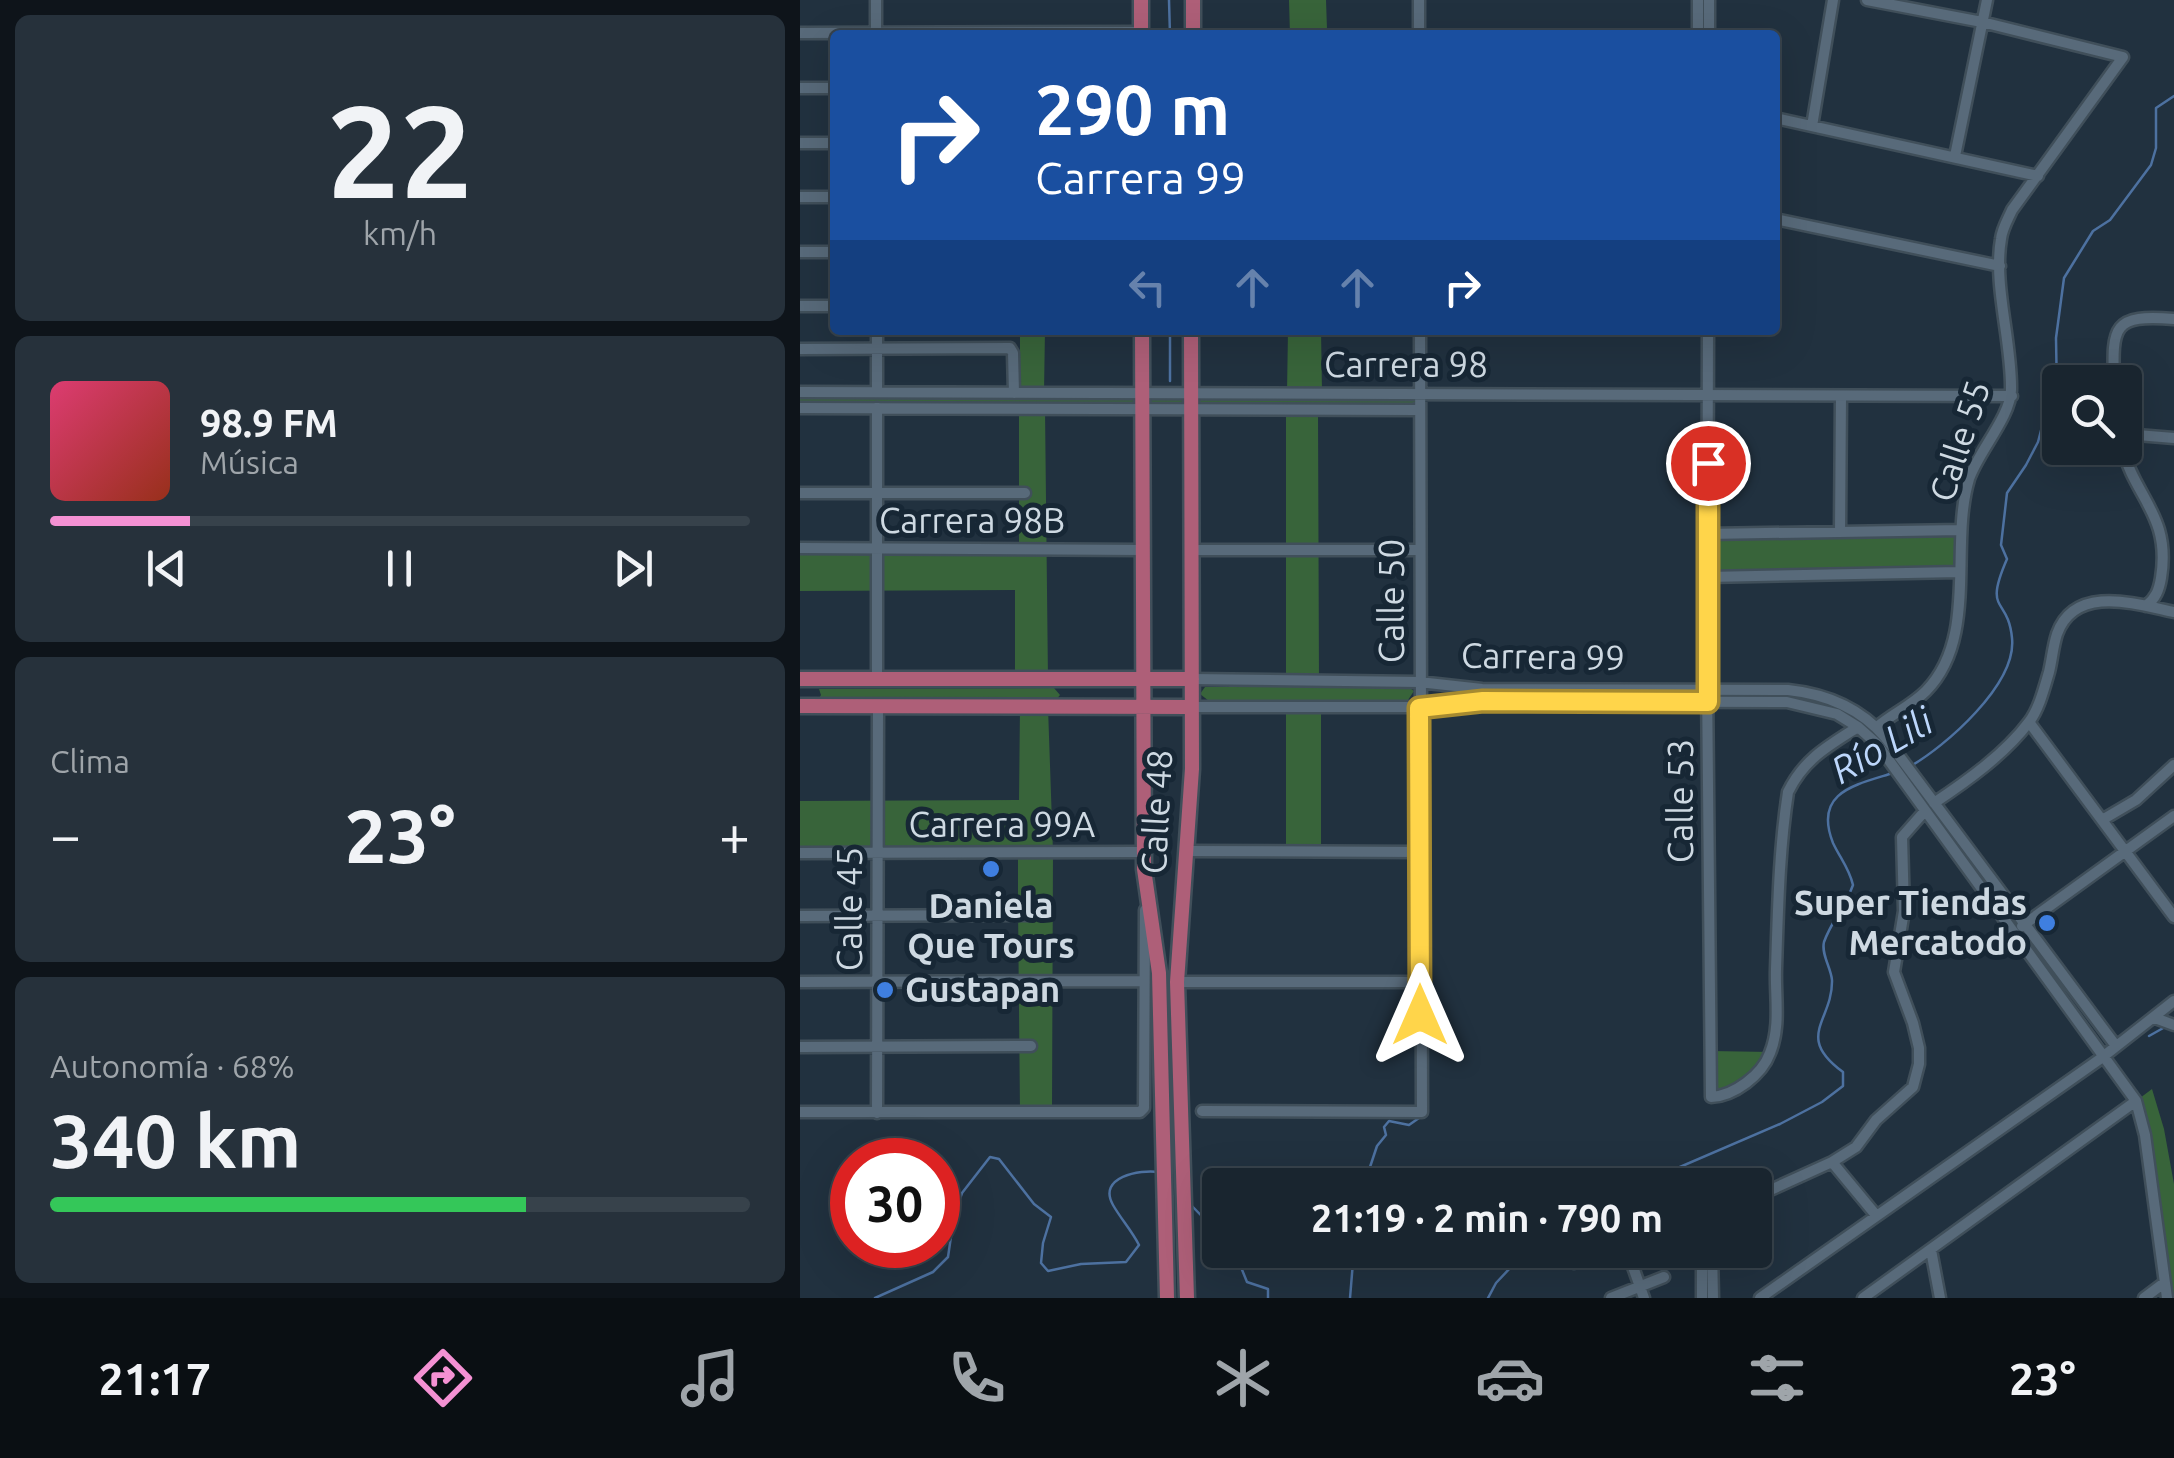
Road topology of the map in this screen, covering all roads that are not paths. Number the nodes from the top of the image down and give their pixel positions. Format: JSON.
{"nodes":[{"id":1,"x":876,"y":0,"type":"edge"},
{"id":2,"x":1142,"y":0,"type":"edge"},
{"id":3,"x":1194,"y":0,"type":"edge"},
{"id":4,"x":1419,"y":0,"type":"edge"},
{"id":5,"x":1698,"y":0,"type":"edge"},
{"id":6,"x":1709,"y":0,"type":"edge"},
{"id":7,"x":1833,"y":0,"type":"edge"},
{"id":8,"x":1867,"y":0,"type":"edge"},
{"id":9,"x":1987,"y":0,"type":"edge"},
{"id":10,"x":1982,"y":22,"type":"junction"},
{"id":11,"x":876,"y":30,"type":"edge"},
{"id":12,"x":1142,"y":30,"type":"edge"},
{"id":13,"x":1193,"y":30,"type":"edge"},
{"id":14,"x":1419,"y":30,"type":"edge"},
{"id":15,"x":1698,"y":30,"type":"edge"},
{"id":16,"x":1709,"y":30,"type":"edge"},
{"id":17,"x":800,"y":33,"type":"edge"},
{"id":18,"x":830,"y":33,"type":"edge"},
{"id":19,"x":800,"y":88,"type":"edge"},
{"id":20,"x":830,"y":88,"type":"edge"},
{"id":21,"x":1780,"y":119,"type":"edge"},
{"id":22,"x":1812,"y":126,"type":"junction"},
{"id":23,"x":800,"y":143,"type":"edge"},
{"id":24,"x":830,"y":143,"type":"edge"},
{"id":25,"x":1955,"y":156,"type":"junction"},
{"id":26,"x":2038,"y":176,"type":"junction"},
{"id":27,"x":800,"y":197,"type":"edge"},
{"id":28,"x":830,"y":197,"type":"edge"},
{"id":29,"x":1780,"y":220,"type":"edge"},
{"id":30,"x":800,"y":252,"type":"edge"},
{"id":31,"x":830,"y":252,"type":"edge"},
{"id":32,"x":2000,"y":266,"type":"junction"},
{"id":33,"x":800,"y":306,"type":"edge"},
{"id":34,"x":830,"y":306,"type":"edge"},
{"id":35,"x":2174,"y":319,"type":"edge"},
{"id":36,"x":877,"y":335,"type":"edge"},
{"id":37,"x":1142,"y":335,"type":"edge"},
{"id":38,"x":1191,"y":335,"type":"edge"},
{"id":39,"x":1420,"y":335,"type":"edge"},
{"id":40,"x":1708,"y":335,"type":"edge"},
{"id":41,"x":800,"y":349,"type":"edge"},
{"id":42,"x":877,"y":349,"type":"junction"},
{"id":43,"x":2113,"y":365,"type":"edge"},
{"id":44,"x":800,"y":392,"type":"edge"},
{"id":45,"x":877,"y":392,"type":"junction"},
{"id":46,"x":1420,"y":392,"type":"junction"},
{"id":47,"x":1014,"y":393,"type":"junction"},
{"id":48,"x":1708,"y":395,"type":"junction"},
{"id":49,"x":2012,"y":396,"type":"junction"},
{"id":50,"x":1842,"y":397,"type":"junction"},
{"id":51,"x":1142,"y":401,"type":"junction"},
{"id":52,"x":1191,"y":401,"type":"junction"},
{"id":53,"x":800,"y":408,"type":"edge"},
{"id":54,"x":878,"y":408,"type":"junction"},
{"id":55,"x":1419,"y":410,"type":"junction"},
{"id":56,"x":2142,"y":435,"type":"edge"},
{"id":57,"x":2174,"y":438,"type":"edge"},
{"id":58,"x":2130,"y":465,"type":"edge"},
{"id":59,"x":800,"y":493,"type":"edge"},
{"id":60,"x":878,"y":493,"type":"junction"},
{"id":61,"x":1025,"y":493,"type":"dead end"},
{"id":62,"x":1961,"y":530,"type":"junction"},
{"id":63,"x":1840,"y":532,"type":"junction"},
{"id":64,"x":1707,"y":534,"type":"junction"},
{"id":65,"x":800,"y":548,"type":"edge"},
{"id":66,"x":878,"y":548,"type":"junction"},
{"id":67,"x":1143,"y":550,"type":"junction"},
{"id":68,"x":1193,"y":550,"type":"junction"},
{"id":69,"x":1420,"y":550,"type":"junction"},
{"id":70,"x":2168,"y":570,"type":"edge"},
{"id":71,"x":1959,"y":572,"type":"junction"},
{"id":72,"x":1707,"y":577,"type":"junction"},
{"id":73,"x":2146,"y":606,"type":"junction"},
{"id":74,"x":2174,"y":612,"type":"edge"},
{"id":75,"x":1054,"y":679,"type":"junction"},
{"id":76,"x":1142,"y":679,"type":"junction"},
{"id":77,"x":1192,"y":679,"type":"junction"},
{"id":78,"x":800,"y":680,"type":"edge"},
{"id":79,"x":877,"y":680,"type":"junction"},
{"id":80,"x":1419,"y":682,"type":"junction"},
{"id":81,"x":1707,"y":696,"type":"junction"},
{"id":82,"x":800,"y":706,"type":"edge"},
{"id":83,"x":878,"y":706,"type":"junction"},
{"id":84,"x":1054,"y":706,"type":"junction"},
{"id":85,"x":1142,"y":707,"type":"junction"},
{"id":86,"x":1192,"y":707,"type":"junction"},
{"id":87,"x":1419,"y":708,"type":"junction"},
{"id":88,"x":2029,"y":722,"type":"junction"},
{"id":89,"x":1858,"y":727,"type":"junction"},
{"id":90,"x":1876,"y":727,"type":"junction"},
{"id":91,"x":1890,"y":754,"type":"junction"},
{"id":92,"x":2174,"y":765,"type":"edge"},
{"id":93,"x":1909,"y":781,"type":"junction"},
{"id":94,"x":1934,"y":803,"type":"junction"},
{"id":95,"x":1924,"y":812,"type":"junction"},
{"id":96,"x":2174,"y":816,"type":"edge"},
{"id":97,"x":2102,"y":820,"type":"junction"},
{"id":98,"x":1185,"y":851,"type":"junction"},
{"id":99,"x":800,"y":852,"type":"edge"},
{"id":100,"x":878,"y":852,"type":"junction"},
{"id":101,"x":1144,"y":852,"type":"junction"},
{"id":102,"x":1419,"y":852,"type":"junction"},
{"id":103,"x":2126,"y":852,"type":"junction"},
{"id":104,"x":1144,"y":870,"type":"junction"},
{"id":105,"x":1029,"y":915,"type":"dead end"},
{"id":106,"x":800,"y":916,"type":"edge"},
{"id":107,"x":877,"y":916,"type":"junction"},
{"id":108,"x":2174,"y":917,"type":"edge"},
{"id":109,"x":2024,"y":924,"type":"junction"},
{"id":110,"x":2013,"y":932,"type":"junction"},
{"id":111,"x":1144,"y":981,"type":"junction"},
{"id":112,"x":800,"y":982,"type":"edge"},
{"id":113,"x":877,"y":982,"type":"junction"},
{"id":114,"x":1177,"y":982,"type":"junction"},
{"id":115,"x":1420,"y":982,"type":"junction"},
{"id":116,"x":2174,"y":1000,"type":"edge"},
{"id":117,"x":2155,"y":1018,"type":"junction"},
{"id":118,"x":2174,"y":1025,"type":"edge"},
{"id":119,"x":1030,"y":1046,"type":"dead end"},
{"id":120,"x":2116,"y":1046,"type":"junction"},
{"id":121,"x":800,"y":1047,"type":"edge"},
{"id":122,"x":877,"y":1048,"type":"junction"},
{"id":123,"x":2104,"y":1055,"type":"junction"},
{"id":124,"x":2136,"y":1101,"type":"junction"},
{"id":125,"x":1202,"y":1111,"type":"dead end"},
{"id":126,"x":800,"y":1112,"type":"edge"},
{"id":127,"x":877,"y":1112,"type":"junction"},
{"id":128,"x":1832,"y":1162,"type":"junction"},
{"id":129,"x":1772,"y":1189,"type":"edge"},
{"id":130,"x":1875,"y":1214,"type":"junction"},
{"id":131,"x":1931,"y":1250,"type":"junction"},
{"id":132,"x":1633,"y":1268,"type":"edge"},
{"id":133,"x":1702,"y":1268,"type":"edge"},
{"id":134,"x":1712,"y":1268,"type":"edge"},
{"id":135,"x":1664,"y":1277,"type":"dead end"},
{"id":136,"x":2164,"y":1283,"type":"junction"},
{"id":137,"x":1186,"y":1290,"type":"edge"},
{"id":138,"x":1166,"y":1291,"type":"edge"},
{"id":139,"x":1642,"y":1292,"type":"edge"},
{"id":140,"x":1611,"y":1298,"type":"edge"},
{"id":141,"x":1702,"y":1298,"type":"edge"},
{"id":142,"x":1713,"y":1298,"type":"edge"},
{"id":143,"x":1760,"y":1298,"type":"edge"},
{"id":144,"x":1863,"y":1298,"type":"edge"},
{"id":145,"x":1940,"y":1298,"type":"edge"},
{"id":146,"x":2144,"y":1298,"type":"edge"},
{"id":147,"x":2166,"y":1298,"type":"edge"}],
"edges":[{"from":1,"to":11,"type":"street"},
{"from":2,"to":12,"type":"main road"},
{"from":3,"to":13,"type":"main road"},
{"from":4,"to":14,"type":"street"},
{"from":5,"to":15,"type":"street"},
{"from":6,"to":16,"type":"street"},
{"from":7,"to":22,"type":"street"},
{"from":8,"to":10,"type":"street"},
{"from":9,"to":10,"type":"street"},
{"from":10,"to":25,"type":"street"},
{"from":10,"to":26,"type":"street","name":"Calle 55"},
{"from":17,"to":18,"type":"street"},
{"from":19,"to":20,"type":"street"},
{"from":21,"to":22,"type":"street"},
{"from":22,"to":25,"type":"street"},
{"from":23,"to":24,"type":"street"},
{"from":25,"to":26,"type":"street"},
{"from":26,"to":32,"type":"street","name":"Calle 55"},
{"from":27,"to":28,"type":"street"},
{"from":29,"to":32,"type":"street"},
{"from":30,"to":31,"type":"street"},
{"from":32,"to":49,"type":"street","name":"Calle 55"},
{"from":33,"to":34,"type":"street"},
{"from":35,"to":43,"type":"street"},
{"from":36,"to":42,"type":"street"},
{"from":37,"to":51,"type":"main road","name":"Calle 48"},
{"from":38,"to":52,"type":"main road","name":"Calle 48"},
{"from":39,"to":46,"type":"street","name":"Calle 50"},
{"from":40,"to":48,"type":"street","name":"Calle 53"},
{"from":41,"to":42,"type":"street"},
{"from":42,"to":45,"type":"street"},
{"from":42,"to":47,"type":"street"},
{"from":44,"to":45,"type":"street","name":"Carrera 98"},
{"from":45,"to":47,"type":"street","name":"Carrera 98"},
{"from":46,"to":48,"type":"street","name":"Carrera 98"},
{"from":46,"to":52,"type":"street","name":"Carrera 98"},
{"from":46,"to":55,"type":"street","name":"Calle 50"},
{"from":47,"to":51,"type":"street","name":"Carrera 98"},
{"from":48,"to":50,"type":"street","name":"Carrera 98"},
{"from":48,"to":64,"type":"street","name":"Calle 53"},
{"from":49,"to":50,"type":"street","name":"Carrera 98"},
{"from":49,"to":62,"type":"street","name":"Calle 55"},
{"from":50,"to":63,"type":"street"},
{"from":51,"to":52,"type":"street","name":"Carrera 98"},
{"from":51,"to":54,"type":"street","name":"Carrera 98"},
{"from":51,"to":67,"type":"main road","name":"Calle 48"},
{"from":52,"to":55,"type":"street","name":"Carrera 98"},
{"from":52,"to":68,"type":"main road","name":"Calle 48"},
{"from":53,"to":54,"type":"street","name":"Carrera 98"},
{"from":54,"to":60,"type":"street"},
{"from":55,"to":69,"type":"street","name":"Calle 50"},
{"from":56,"to":57,"type":"street"},
{"from":58,"to":70,"type":"street"},
{"from":59,"to":60,"type":"street"},
{"from":60,"to":61,"type":"street"},
{"from":60,"to":66,"type":"street"},
{"from":62,"to":63,"type":"street"},
{"from":62,"to":71,"type":"street","name":"Calle 55"},
{"from":63,"to":64,"type":"street"},
{"from":64,"to":72,"type":"street","name":"Calle 53"},
{"from":65,"to":66,"type":"street","name":"Carrera 98B"},
{"from":66,"to":67,"type":"street","name":"Carrera 98B"},
{"from":66,"to":79,"type":"street"},
{"from":67,"to":76,"type":"main road","name":"Calle 48"},
{"from":68,"to":69,"type":"street"},
{"from":68,"to":77,"type":"main road","name":"Calle 48"},
{"from":69,"to":80,"type":"street","name":"Calle 50"},
{"from":70,"to":73,"type":"street"},
{"from":71,"to":72,"type":"street"},
{"from":71,"to":90,"type":"street","name":"Calle 55"},
{"from":72,"to":81,"type":"street","name":"Calle 53"},
{"from":73,"to":74,"type":"street"},
{"from":73,"to":88,"type":"street"},
{"from":75,"to":76,"type":"main road","name":"Carrera 99"},
{"from":75,"to":79,"type":"main road","name":"Carrera 99"},
{"from":75,"to":84,"type":"main road"},
{"from":76,"to":77,"type":"main road","name":"Carrera 99"},
{"from":76,"to":85,"type":"main road","name":"Calle 48"},
{"from":77,"to":80,"type":"street","name":"Carrera 99"},
{"from":77,"to":86,"type":"main road","name":"Calle 48"},
{"from":78,"to":79,"type":"main road","name":"Carrera 99"},
{"from":78,"to":82,"type":"main road"},
{"from":80,"to":81,"type":"street","name":"Carrera 99"},
{"from":80,"to":87,"type":"street","name":"Calle 50"},
{"from":81,"to":87,"type":"street","name":"Carrera 99"},
{"from":81,"to":89,"type":"street","name":"Carrera 99"},
{"from":81,"to":89,"type":"street","name":"Calle 53"},
{"from":81,"to":90,"type":"street","name":"Carrera 99"},
{"from":82,"to":83,"type":"main road","name":"Carrera 99"},
{"from":83,"to":84,"type":"main road","name":"Carrera 99"},
{"from":83,"to":100,"type":"street","name":"Calle 45"},
{"from":84,"to":85,"type":"main road","name":"Carrera 99"},
{"from":85,"to":86,"type":"main road","name":"Carrera 99"},
{"from":85,"to":101,"type":"main road","name":"Calle 48"},
{"from":86,"to":87,"type":"street","name":"Carrera 99"},
{"from":86,"to":98,"type":"main road","name":"Calle 48"},
{"from":87,"to":102,"type":"street","name":"Calle 50"},
{"from":88,"to":94,"type":"street"},
{"from":88,"to":97,"type":"street"},
{"from":89,"to":91,"type":"street","name":"Carrera 99"},
{"from":90,"to":91,"type":"street","name":"Carrera 99"},
{"from":91,"to":93,"type":"street","name":"Carrera 99"},
{"from":92,"to":97,"type":"street"},
{"from":93,"to":94,"type":"street","name":"Carrera 99"},
{"from":93,"to":95,"type":"street","name":"Carrera 99"},
{"from":94,"to":109,"type":"street","name":"Carrera 99"},
{"from":95,"to":110,"type":"street","name":"Carrera 99"},
{"from":95,"to":128,"type":"street"},
{"from":96,"to":103,"type":"street"},
{"from":97,"to":103,"type":"street"},
{"from":98,"to":102,"type":"street"},
{"from":98,"to":114,"type":"main road","name":"Calle 48"},
{"from":99,"to":100,"type":"street","name":"Carrera 99A"},
{"from":100,"to":101,"type":"street","name":"Carrera 99A"},
{"from":100,"to":107,"type":"street","name":"Calle 45"},
{"from":101,"to":104,"type":"main road","name":"Calle 48"},
{"from":102,"to":115,"type":"street","name":"Calle 50"},
{"from":103,"to":108,"type":"street"},
{"from":103,"to":109,"type":"street"},
{"from":104,"to":111,"type":"street","name":"Calle 48"},
{"from":104,"to":138,"type":"main road","name":"Calle 48"},
{"from":105,"to":107,"type":"street"},
{"from":106,"to":107,"type":"street"},
{"from":107,"to":113,"type":"street","name":"Calle 45"},
{"from":109,"to":110,"type":"street"},
{"from":109,"to":120,"type":"street","name":"Carrera 99"},
{"from":110,"to":123,"type":"street","name":"Carrera 99"},
{"from":111,"to":113,"type":"street"},
{"from":111,"to":127,"type":"street","name":"Calle 48"},
{"from":112,"to":113,"type":"street"},
{"from":113,"to":122,"type":"street","name":"Calle 45"},
{"from":114,"to":115,"type":"street"},
{"from":114,"to":137,"type":"main road","name":"Calle 48"},
{"from":115,"to":125,"type":"street","name":"Calle 50"},
{"from":116,"to":117,"type":"street"},
{"from":117,"to":118,"type":"street"},
{"from":117,"to":120,"type":"street"},
{"from":119,"to":122,"type":"street"},
{"from":120,"to":123,"type":"street"},
{"from":121,"to":122,"type":"street"},
{"from":122,"to":127,"type":"street","name":"Calle 45"},
{"from":123,"to":124,"type":"street","name":"Carrera 99"},
{"from":123,"to":130,"type":"street"},
{"from":124,"to":131,"type":"street"},
{"from":124,"to":136,"type":"street"},
{"from":126,"to":127,"type":"street"},
{"from":128,"to":129,"type":"street"},
{"from":128,"to":130,"type":"street"},
{"from":130,"to":143,"type":"street"},
{"from":131,"to":144,"type":"street"},
{"from":131,"to":145,"type":"street"},
{"from":132,"to":139,"type":"street"},
{"from":133,"to":141,"type":"street"},
{"from":134,"to":142,"type":"street"},
{"from":135,"to":139,"type":"street"},
{"from":136,"to":146,"type":"street"},
{"from":136,"to":147,"type":"street"},
{"from":139,"to":140,"type":"street"}]}
